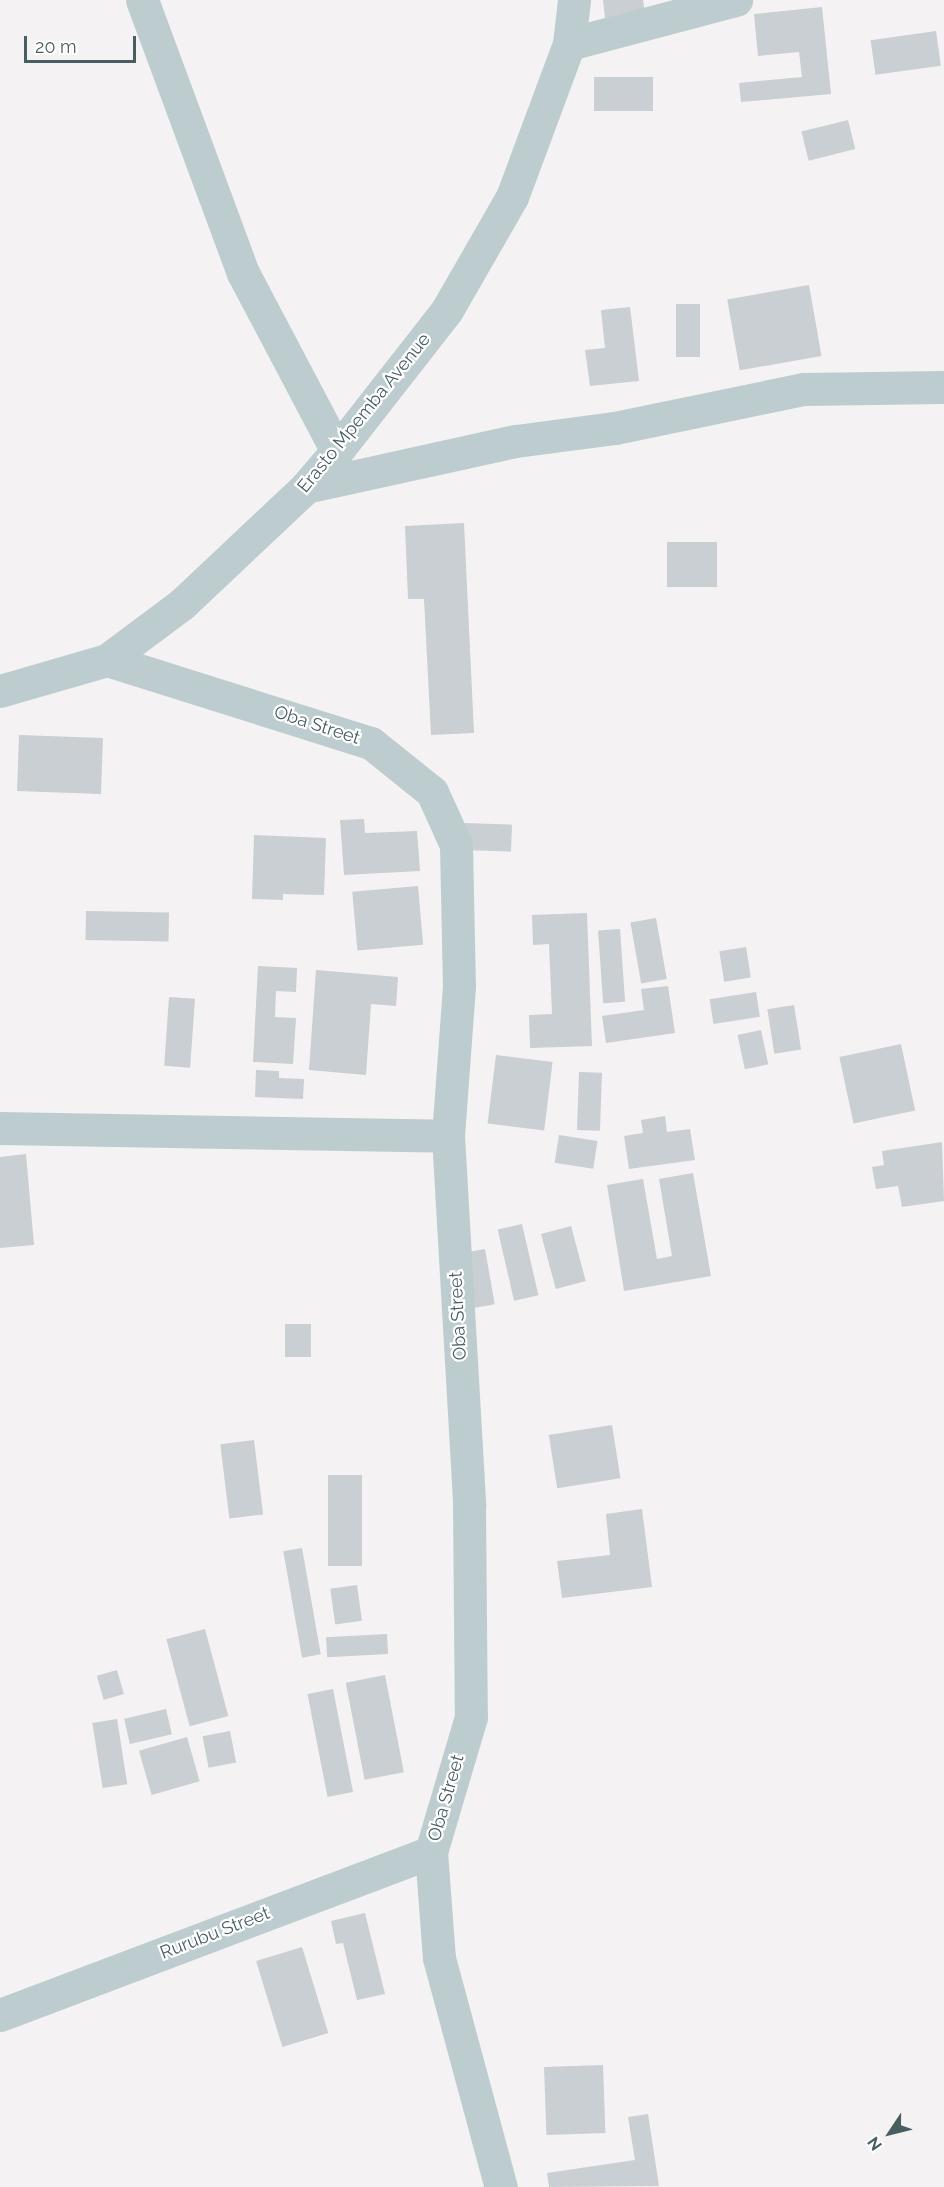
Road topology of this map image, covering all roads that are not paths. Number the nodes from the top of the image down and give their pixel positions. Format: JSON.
{"nodes":[{"id":1,"x":141,"y":0,"type":"edge"},
{"id":2,"x":574,"y":0,"type":"edge"},
{"id":3,"x":736,"y":0,"type":"edge"},
{"id":4,"x":569,"y":44,"type":"junction"},
{"id":5,"x":944,"y":387,"type":"edge"},
{"id":6,"x":337,"y":451,"type":"junction"},
{"id":7,"x":306,"y":487,"type":"junction"},
{"id":8,"x":107,"y":660,"type":"junction"},
{"id":9,"x":0,"y":691,"type":"edge"},
{"id":10,"x":0,"y":1128,"type":"edge"},
{"id":11,"x":448,"y":1136,"type":"junction"},
{"id":12,"x":430,"y":1852,"type":"junction"},
{"id":13,"x":0,"y":2015,"type":"edge"},
{"id":14,"x":501,"y":2187,"type":"edge"}],
"edges":[{"from":1,"to":6,"type":"street"},
{"from":2,"to":4,"type":"street","name":"Erasto Mpemba Avenue"},
{"from":3,"to":4,"type":"street"},
{"from":4,"to":6,"type":"street","name":"Erasto Mpemba Avenue"},
{"from":5,"to":7,"type":"street"},
{"from":6,"to":7,"type":"street","name":"Erasto Mpemba Avenue"},
{"from":7,"to":8,"type":"street","name":"Erasto Mpemba Avenue"},
{"from":8,"to":9,"type":"street","name":"Erasto Mpemba Avenue"},
{"from":8,"to":11,"type":"street","name":"Oba Street"},
{"from":10,"to":11,"type":"street"},
{"from":11,"to":12,"type":"street","name":"Oba Street"},
{"from":12,"to":13,"type":"street","name":"Rurubu Street"},
{"from":12,"to":14,"type":"street","name":"Oba Street"}]}
